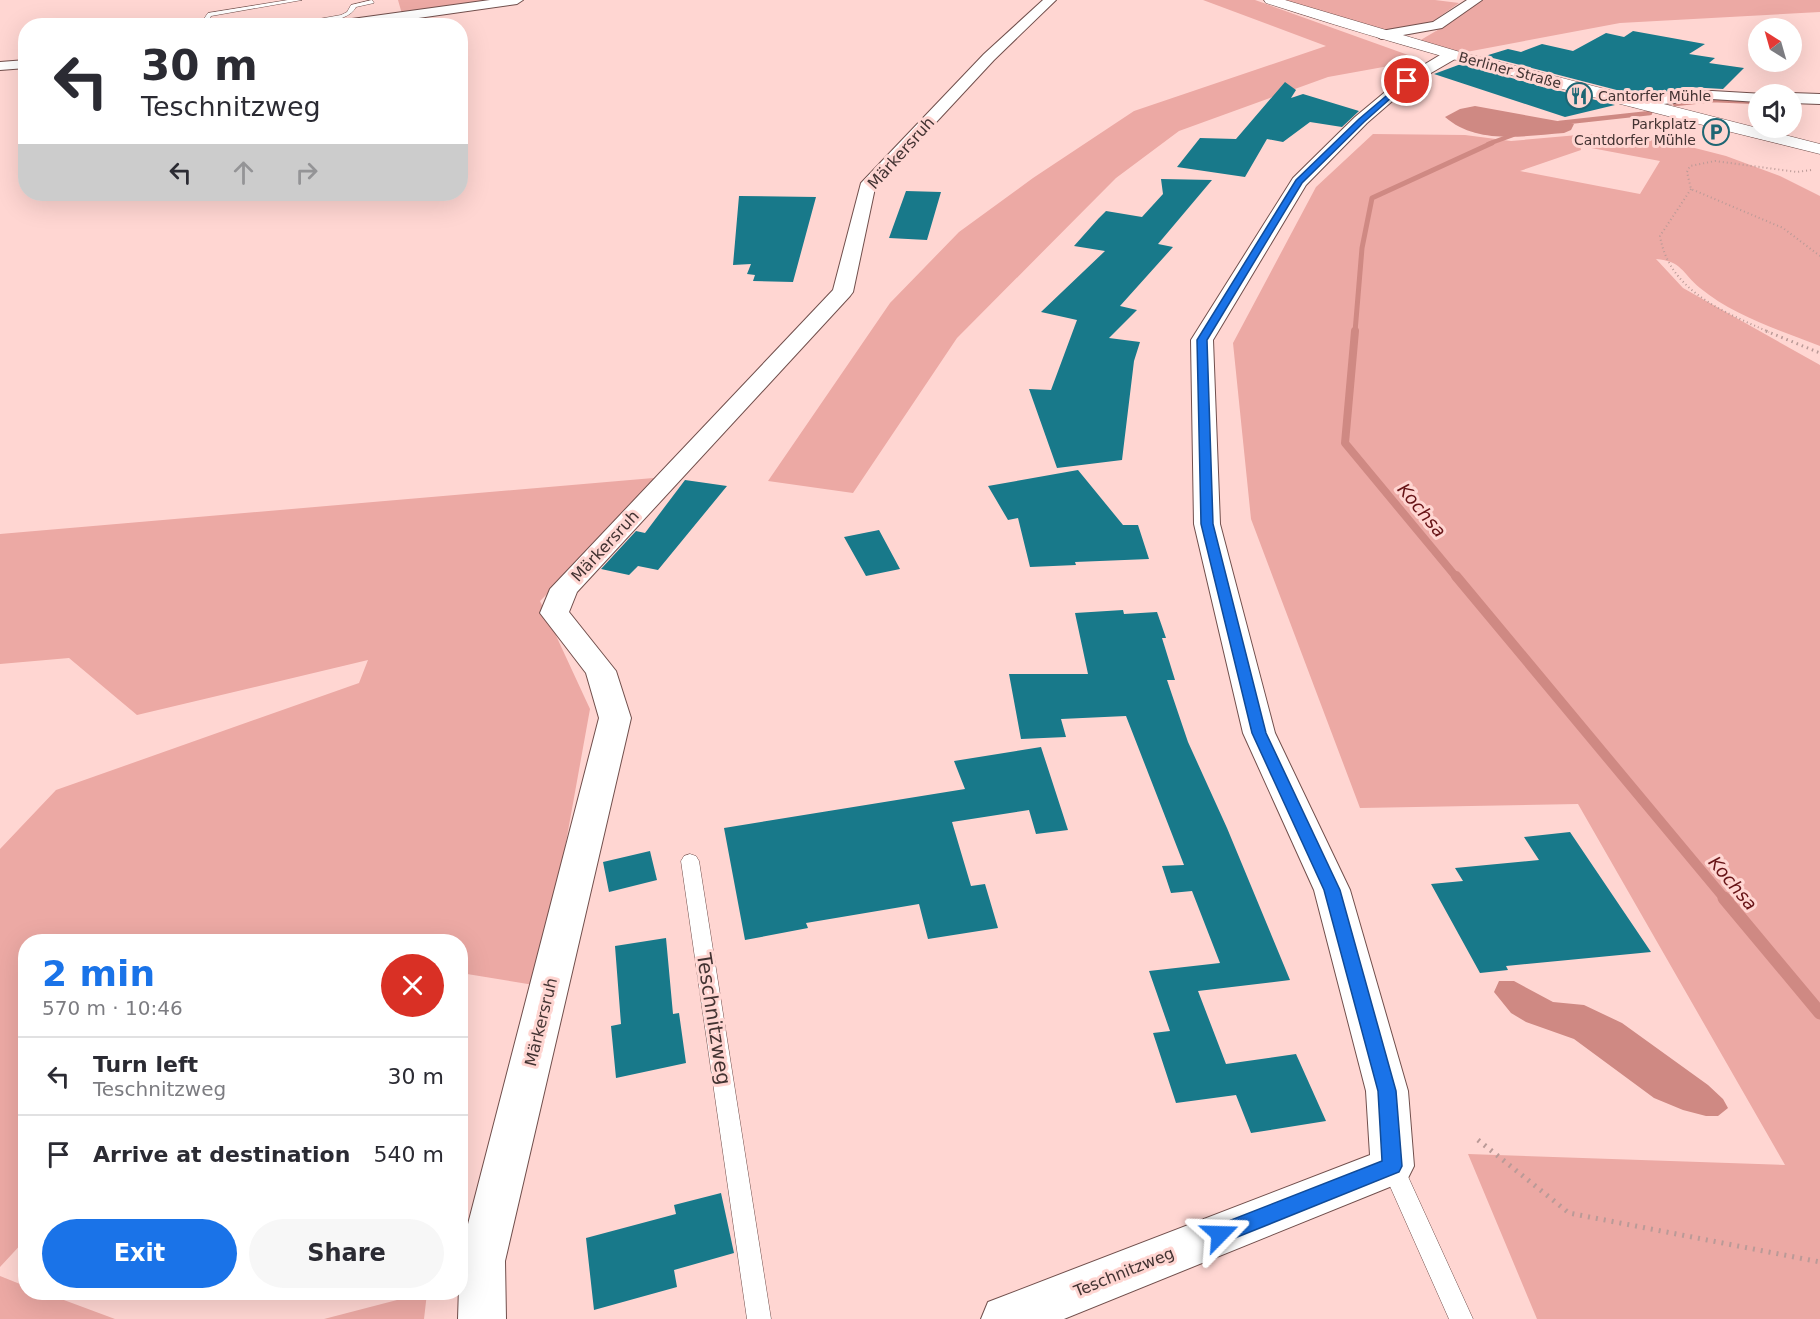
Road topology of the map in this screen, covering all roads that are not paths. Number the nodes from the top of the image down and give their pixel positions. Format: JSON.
{"nodes":[{"id":1,"x":298,"y":0,"type":"edge"},
{"id":2,"x":517,"y":0,"type":"edge"},
{"id":3,"x":1050,"y":0,"type":"edge"},
{"id":4,"x":1271,"y":0,"type":"edge"},
{"id":5,"x":1476,"y":0,"type":"edge"},
{"id":6,"x":372,"y":1,"type":"edge"},
{"id":7,"x":207,"y":18,"type":"edge"},
{"id":8,"x":336,"y":18,"type":"edge"},
{"id":9,"x":377,"y":18,"type":"edge"},
{"id":10,"x":385,"y":18,"type":"edge"},
{"id":11,"x":1430,"y":27,"type":"junction"},
{"id":12,"x":1381,"y":35,"type":"junction"},
{"id":13,"x":1406,"y":42,"type":"junction"},
{"id":14,"x":1455,"y":56,"type":"junction"},
{"id":15,"x":18,"y":65,"type":"edge"},
{"id":16,"x":0,"y":66,"type":"edge"},
{"id":17,"x":1748,"y":97,"type":"edge"},
{"id":18,"x":1802,"y":98,"type":"edge"},
{"id":19,"x":1820,"y":99,"type":"edge"},
{"id":20,"x":1634,"y":102,"type":"junction"},
{"id":21,"x":1820,"y":149,"type":"edge"},
{"id":22,"x":690,"y":861,"type":"dead end"},
{"id":23,"x":1392,"y":1166,"type":"junction"},
{"id":24,"x":482,"y":1319,"type":"edge"},
{"id":25,"x":759,"y":1319,"type":"edge"},
{"id":26,"x":1005,"y":1319,"type":"edge"},
{"id":27,"x":1461,"y":1319,"type":"edge"}],
"edges":[{"from":1,"to":7,"type":"lane"},
{"from":2,"to":10,"type":"street"},
{"from":3,"to":24,"type":"street","name":"Märkersruh"},
{"from":4,"to":12,"type":"main road","name":"Berliner Straße"},
{"from":5,"to":11,"type":"street"},
{"from":6,"to":8,"type":"lane"},
{"from":6,"to":9,"type":"lane"},
{"from":11,"to":12,"type":"street"},
{"from":11,"to":13,"type":"street"},
{"from":12,"to":13,"type":"main road","name":"Berliner Straße"},
{"from":13,"to":14,"type":"main road","name":"Berliner Straße"},
{"from":14,"to":20,"type":"main road","name":"Berliner Straße"},
{"from":14,"to":23,"type":"street"},
{"from":15,"to":16,"type":"street"},
{"from":17,"to":20,"type":"street"},
{"from":18,"to":19,"type":"street"},
{"from":20,"to":21,"type":"main road","name":"Berliner Straße"},
{"from":22,"to":25,"type":"lane","name":"Teschnitzweg"},
{"from":23,"to":26,"type":"street","name":"Teschnitzweg"},
{"from":23,"to":27,"type":"lane"}]}
